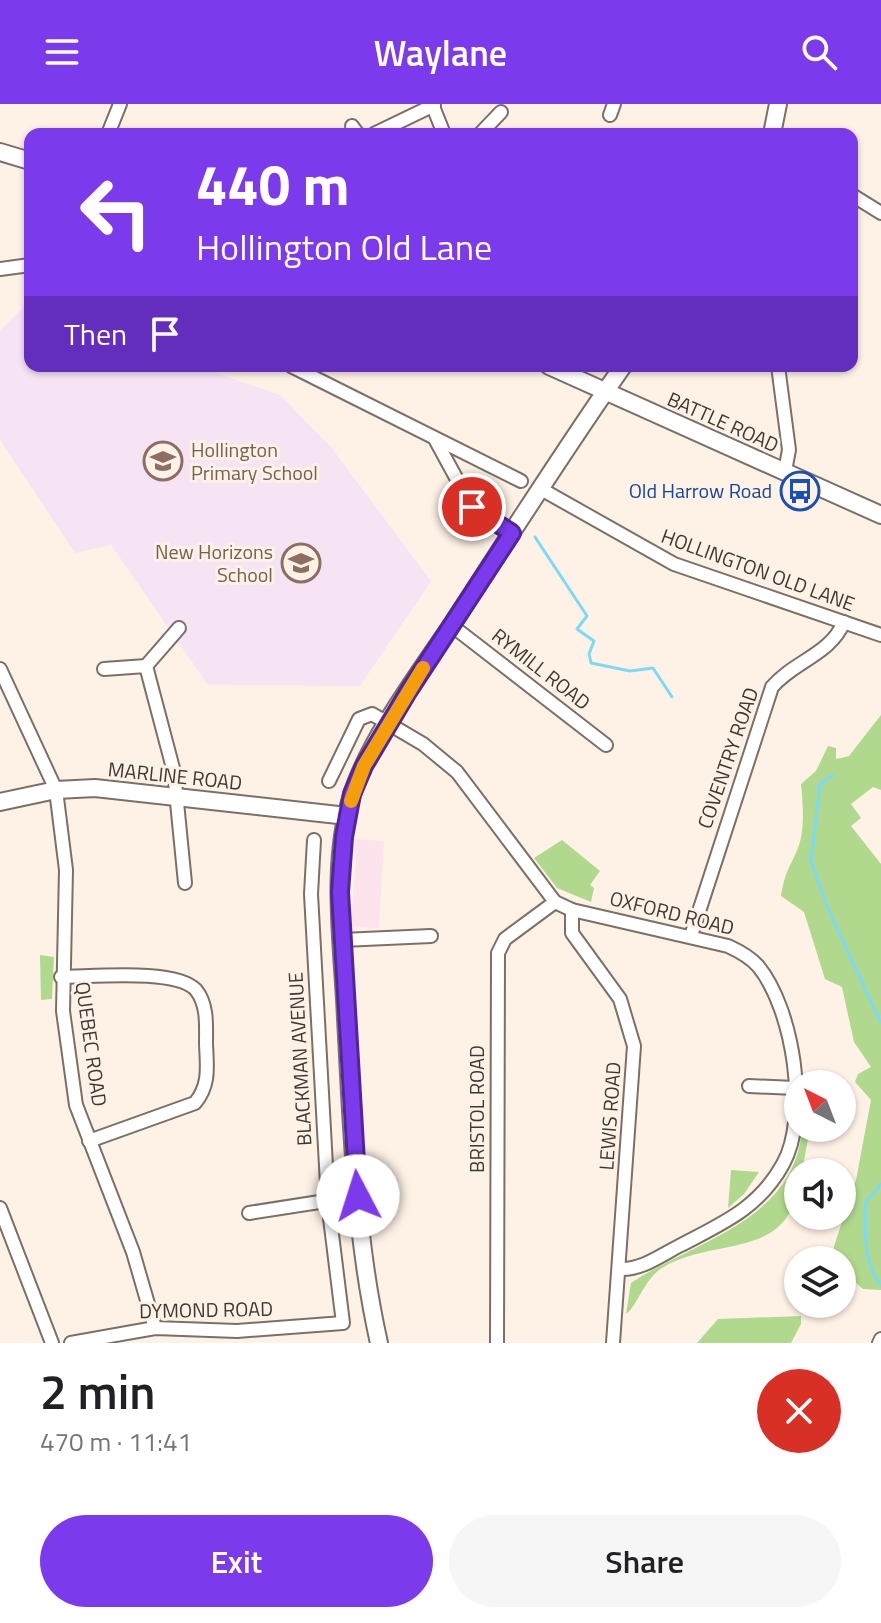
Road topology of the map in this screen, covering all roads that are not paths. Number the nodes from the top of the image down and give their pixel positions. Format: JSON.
{"nodes":[{"id":1,"x":120,"y":104,"type":"edge"},
{"id":2,"x":778,"y":104,"type":"edge"},
{"id":3,"x":433,"y":105,"type":"edge"},
{"id":4,"x":501,"y":112,"type":"dead end"},
{"id":5,"x":110,"y":128,"type":"edge"},
{"id":6,"x":386,"y":128,"type":"edge"},
{"id":7,"x":442,"y":128,"type":"edge"},
{"id":8,"x":486,"y":128,"type":"edge"},
{"id":9,"x":773,"y":128,"type":"edge"},
{"id":10,"x":0,"y":152,"type":"edge"},
{"id":11,"x":24,"y":159,"type":"edge"},
{"id":12,"x":858,"y":199,"type":"edge"},
{"id":13,"x":881,"y":213,"type":"edge"},
{"id":14,"x":24,"y":266,"type":"edge"},
{"id":15,"x":0,"y":269,"type":"edge"},
{"id":16,"x":303,"y":372,"type":"edge"},
{"id":17,"x":562,"y":372,"type":"edge"},
{"id":18,"x":619,"y":372,"type":"edge"},
{"id":19,"x":779,"y":372,"type":"edge"},
{"id":20,"x":605,"y":392,"type":"junction"},
{"id":21,"x":436,"y":441,"type":"junction"},
{"id":22,"x":785,"y":471,"type":"junction"},
{"id":23,"x":521,"y":481,"type":"dead end"},
{"id":24,"x":541,"y":489,"type":"junction"},
{"id":25,"x":881,"y":515,"type":"edge"},
{"id":26,"x":512,"y":533,"type":"junction"},
{"id":27,"x":844,"y":622,"type":"junction"},
{"id":28,"x":451,"y":625,"type":"junction"},
{"id":29,"x":179,"y":628,"type":"dead end"},
{"id":30,"x":881,"y":635,"type":"edge"},
{"id":31,"x":146,"y":666,"type":"junction"},
{"id":32,"x":0,"y":669,"type":"edge"},
{"id":33,"x":104,"y":669,"type":"dead end"},
{"id":34,"x":390,"y":723,"type":"junction"},
{"id":35,"x":606,"y":745,"type":"dead end"},
{"id":36,"x":329,"y":781,"type":"dead end"},
{"id":37,"x":56,"y":790,"type":"junction"},
{"id":38,"x":177,"y":797,"type":"junction"},
{"id":39,"x":0,"y":802,"type":"edge"},
{"id":40,"x":347,"y":816,"type":"junction"},
{"id":41,"x":314,"y":840,"type":"dead end"},
{"id":42,"x":185,"y":883,"type":"dead end"},
{"id":43,"x":555,"y":902,"type":"junction"},
{"id":44,"x":572,"y":910,"type":"junction"},
{"id":45,"x":431,"y":936,"type":"dead end"},
{"id":46,"x":691,"y":936,"type":"junction"},
{"id":47,"x":342,"y":940,"type":"junction"},
{"id":48,"x":61,"y":977,"type":"junction"},
{"id":49,"x":792,"y":1070,"type":"edge"},
{"id":50,"x":749,"y":1086,"type":"dead end"},
{"id":51,"x":784,"y":1088,"type":"edge"},
{"id":52,"x":89,"y":1141,"type":"junction"},
{"id":53,"x":791,"y":1142,"type":"edge"},
{"id":54,"x":358,"y":1196,"type":"junction"},
{"id":55,"x":328,"y":1202,"type":"junction"},
{"id":56,"x":0,"y":1208,"type":"edge"},
{"id":57,"x":249,"y":1213,"type":"dead end"},
{"id":58,"x":620,"y":1269,"type":"junction"},
{"id":59,"x":343,"y":1323,"type":"joint"},
{"id":60,"x":155,"y":1328,"type":"junction"},
{"id":61,"x":269,"y":1329,"type":"junction"},
{"id":62,"x":52,"y":1343,"type":"edge"},
{"id":63,"x":71,"y":1343,"type":"edge"},
{"id":64,"x":270,"y":1343,"type":"edge"},
{"id":65,"x":379,"y":1343,"type":"edge"},
{"id":66,"x":497,"y":1343,"type":"edge"},
{"id":67,"x":613,"y":1343,"type":"edge"}],
"edges":[{"from":1,"to":5,"type":"street"},
{"from":2,"to":9,"type":"street"},
{"from":3,"to":6,"type":"street"},
{"from":3,"to":7,"type":"street"},
{"from":4,"to":8,"type":"street"},
{"from":10,"to":11,"type":"street"},
{"from":12,"to":13,"type":"street"},
{"from":14,"to":15,"type":"street"},
{"from":16,"to":21,"type":"street"},
{"from":17,"to":20,"type":"street","name":"BATTLE ROAD"},
{"from":18,"to":20,"type":"street"},
{"from":19,"to":22,"type":"street"},
{"from":20,"to":22,"type":"street","name":"BATTLE ROAD"},
{"from":20,"to":24,"type":"street"},
{"from":21,"to":23,"type":"street"},
{"from":21,"to":26,"type":"street"},
{"from":22,"to":25,"type":"street","name":"BATTLE ROAD"},
{"from":24,"to":26,"type":"street"},
{"from":24,"to":27,"type":"street","name":"HOLLINGTON OLD LANE"},
{"from":26,"to":28,"type":"street"},
{"from":27,"to":30,"type":"street","name":"HOLLINGTON OLD LANE"},
{"from":27,"to":46,"type":"street","name":"COVENTRY ROAD"},
{"from":28,"to":34,"type":"street"},
{"from":28,"to":35,"type":"street","name":"RYMILL ROAD"},
{"from":29,"to":31,"type":"street"},
{"from":31,"to":33,"type":"street"},
{"from":31,"to":38,"type":"street"},
{"from":32,"to":37,"type":"street","name":"QUEBEC ROAD"},
{"from":34,"to":36,"type":"street"},
{"from":34,"to":40,"type":"street"},
{"from":34,"to":43,"type":"street","name":"OXFORD ROAD"},
{"from":37,"to":38,"type":"street","name":"MARLINE ROAD"},
{"from":37,"to":39,"type":"street","name":"MARLINE ROAD"},
{"from":37,"to":48,"type":"street","name":"QUEBEC ROAD"},
{"from":38,"to":40,"type":"street","name":"MARLINE ROAD"},
{"from":38,"to":42,"type":"street"},
{"from":40,"to":47,"type":"street"},
{"from":41,"to":55,"type":"street","name":"BLACKMAN AVENUE"},
{"from":43,"to":44,"type":"street","name":"OXFORD ROAD"},
{"from":43,"to":66,"type":"street","name":"BRISTOL ROAD"},
{"from":44,"to":46,"type":"street","name":"OXFORD ROAD"},
{"from":44,"to":58,"type":"street","name":"LEWIS ROAD"},
{"from":45,"to":47,"type":"street"},
{"from":46,"to":49,"type":"street","name":"OXFORD ROAD"},
{"from":47,"to":54,"type":"street"},
{"from":48,"to":52,"type":"street","name":"QUEBEC ROAD"},
{"from":48,"to":52,"type":"street"},
{"from":50,"to":51,"type":"street"},
{"from":52,"to":60,"type":"street","name":"QUEBEC ROAD"},
{"from":53,"to":58,"type":"street","name":"OXFORD ROAD"},
{"from":54,"to":55,"type":"street"},
{"from":54,"to":65,"type":"street"},
{"from":55,"to":57,"type":"street"},
{"from":55,"to":59,"type":"street","name":"BLACKMAN AVENUE"},
{"from":56,"to":62,"type":"street"},
{"from":58,"to":67,"type":"street","name":"LEWIS ROAD"},
{"from":59,"to":61,"type":"street","name":"DYMOND ROAD"},
{"from":60,"to":61,"type":"street","name":"DYMOND ROAD"},
{"from":60,"to":63,"type":"street","name":"DYMOND ROAD"},
{"from":61,"to":64,"type":"street"}]}
